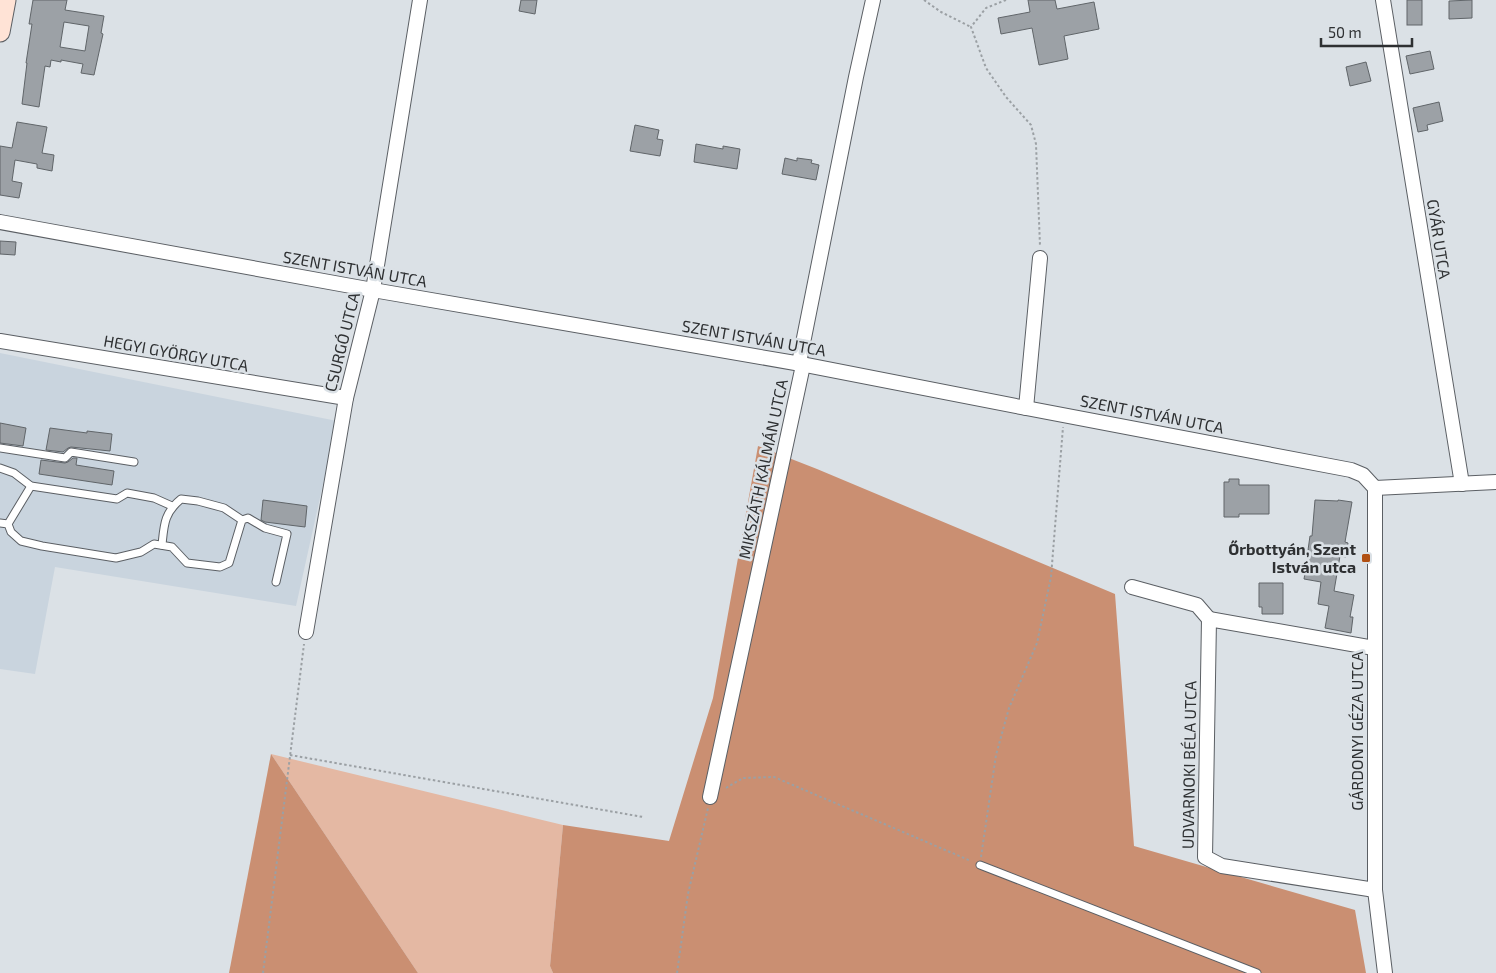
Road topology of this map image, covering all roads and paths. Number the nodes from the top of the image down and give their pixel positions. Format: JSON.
{"nodes":[{"id":1,"x":6,"y":0,"type":"edge"},
{"id":2,"x":420,"y":0,"type":"edge"},
{"id":3,"x":873,"y":0,"type":"edge"},
{"id":4,"x":924,"y":0,"type":"edge"},
{"id":5,"x":1006,"y":0,"type":"edge"},
{"id":6,"x":1383,"y":0,"type":"edge"},
{"id":7,"x":971,"y":27,"type":"junction"},
{"id":8,"x":0,"y":32,"type":"edge"},
{"id":9,"x":0,"y":222,"type":"edge"},
{"id":10,"x":1040,"y":258,"type":"joint"},
{"id":11,"x":373,"y":290,"type":"junction"},
{"id":12,"x":0,"y":340,"type":"edge"},
{"id":13,"x":801,"y":364,"type":"junction"},
{"id":14,"x":346,"y":398,"type":"junction"},
{"id":15,"x":1026,"y":408,"type":"junction"},
{"id":16,"x":1065,"y":415,"type":"junction"},
{"id":17,"x":0,"y":448,"type":"edge"},
{"id":18,"x":134,"y":462,"type":"dead end"},
{"id":19,"x":0,"y":468,"type":"edge"},
{"id":20,"x":1496,"y":482,"type":"edge"},
{"id":21,"x":1462,"y":484,"type":"junction"},
{"id":22,"x":31,"y":486,"type":"junction"},
{"id":23,"x":1375,"y":488,"type":"junction"},
{"id":24,"x":172,"y":506,"type":"junction"},
{"id":25,"x":242,"y":520,"type":"junction"},
{"id":26,"x":4,"y":524,"type":"edge"},
{"id":27,"x":162,"y":545,"type":"junction"},
{"id":28,"x":276,"y":582,"type":"dead end"},
{"id":29,"x":1132,"y":587,"type":"dead end"},
{"id":30,"x":1209,"y":619,"type":"junction"},
{"id":31,"x":306,"y":632,"type":"joint"},
{"id":32,"x":1374,"y":648,"type":"junction"},
{"id":33,"x":290,"y":755,"type":"junction"},
{"id":34,"x":710,"y":797,"type":"junction"},
{"id":35,"x":643,"y":817,"type":"dead end"},
{"id":36,"x":980,"y":865,"type":"junction"},
{"id":37,"x":1375,"y":890,"type":"junction"},
{"id":38,"x":263,"y":973,"type":"edge"},
{"id":39,"x":677,"y":973,"type":"edge"},
{"id":40,"x":1257,"y":973,"type":"edge"},
{"id":41,"x":1385,"y":973,"type":"edge"}],
"edges":[{"from":1,"to":8,"type":"main road"},
{"from":2,"to":11,"type":"street","name":"CSURGÓ UTCA"},
{"from":3,"to":13,"type":"street","name":"MIKSZÁTH KÁLMÁN UTCA"},
{"from":4,"to":7,"type":"path"},
{"from":5,"to":7,"type":"path"},
{"from":6,"to":21,"type":"street","name":"GYÁR UTCA"},
{"from":7,"to":10,"type":"path"},
{"from":9,"to":11,"type":"street","name":"SZENT ISTVÁN UTCA"},
{"from":10,"to":15,"type":"street"},
{"from":11,"to":13,"type":"street","name":"SZENT ISTVÁN UTCA"},
{"from":11,"to":14,"type":"street","name":"CSURGÓ UTCA"},
{"from":12,"to":14,"type":"street","name":"HEGYI GYÖRGY UTCA"},
{"from":13,"to":15,"type":"street","name":"SZENT ISTVÁN UTCA"},
{"from":13,"to":34,"type":"street","name":"MIKSZÁTH KÁLMÁN UTCA"},
{"from":14,"to":31,"type":"street","name":"CSURGÓ UTCA"},
{"from":15,"to":16,"type":"street","name":"SZENT ISTVÁN UTCA"},
{"from":16,"to":23,"type":"street","name":"SZENT ISTVÁN UTCA"},
{"from":16,"to":36,"type":"path"},
{"from":17,"to":18,"type":"lane"},
{"from":19,"to":22,"type":"lane"},
{"from":20,"to":21,"type":"street"},
{"from":21,"to":23,"type":"street"},
{"from":22,"to":24,"type":"lane"},
{"from":22,"to":26,"type":"lane"},
{"from":23,"to":32,"type":"street","name":"GÁRDONYI GÉZA UTCA"},
{"from":24,"to":25,"type":"lane"},
{"from":24,"to":27,"type":"lane"},
{"from":25,"to":27,"type":"lane"},
{"from":25,"to":28,"type":"lane"},
{"from":26,"to":27,"type":"lane"},
{"from":29,"to":30,"type":"street"},
{"from":30,"to":32,"type":"street"},
{"from":30,"to":37,"type":"street","name":"UDVARNOKI BÉLA UTCA"},
{"from":31,"to":33,"type":"path"},
{"from":32,"to":37,"type":"street","name":"GÁRDONYI GÉZA UTCA"},
{"from":33,"to":35,"type":"path"},
{"from":33,"to":38,"type":"path"},
{"from":34,"to":36,"type":"path"},
{"from":34,"to":39,"type":"path"},
{"from":36,"to":40,"type":"lane"},
{"from":37,"to":41,"type":"street","name":"GÁRDONYI GÉZA UTCA"}]}
